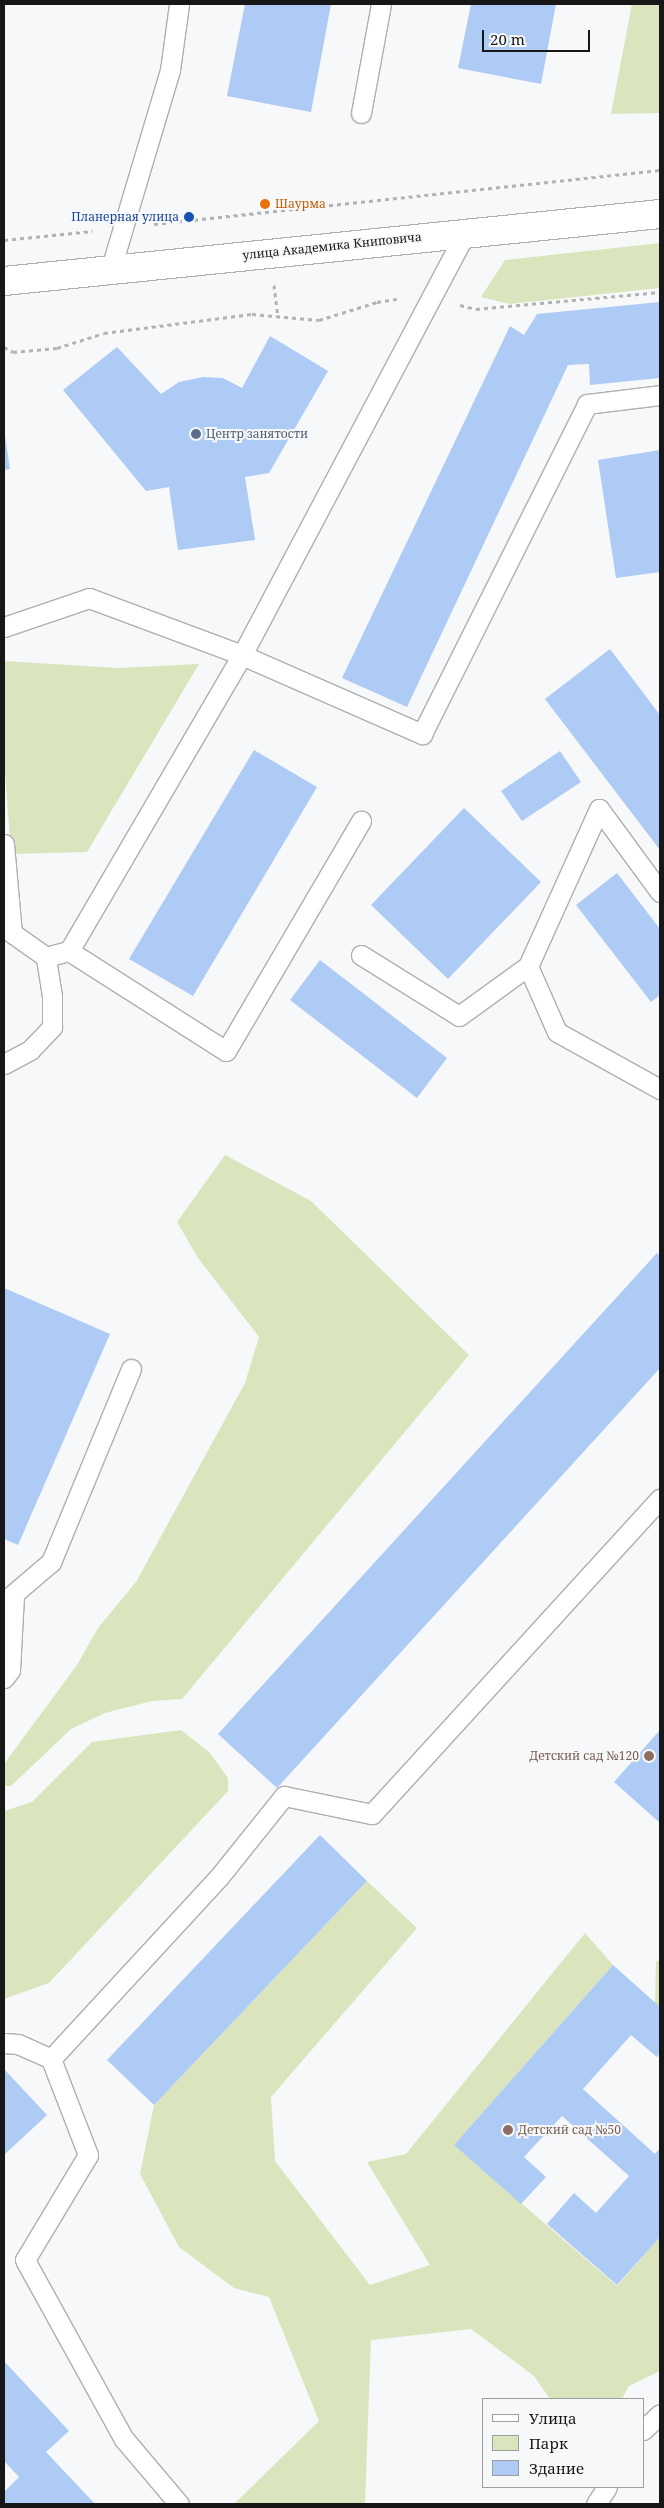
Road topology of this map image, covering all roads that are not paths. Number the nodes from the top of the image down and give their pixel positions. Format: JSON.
{"nodes":[{"id":1,"x":179,"y":4,"type":"edge"},
{"id":2,"x":381,"y":4,"type":"edge"},
{"id":3,"x":361,"y":113,"type":"dead end"},
{"id":4,"x":660,"y":214,"type":"edge"},
{"id":5,"x":466,"y":232,"type":"junction"},
{"id":6,"x":111,"y":268,"type":"junction"},
{"id":7,"x":4,"y":281,"type":"edge"},
{"id":8,"x":660,"y":395,"type":"edge"},
{"id":9,"x":4,"y":627,"type":"edge"},
{"id":10,"x":242,"y":655,"type":"junction"},
{"id":11,"x":361,"y":821,"type":"dead end"},
{"id":12,"x":4,"y":844,"type":"edge"},
{"id":13,"x":660,"y":892,"type":"edge"},
{"id":14,"x":69,"y":951,"type":"junction"},
{"id":15,"x":361,"y":955,"type":"dead end"},
{"id":16,"x":46,"y":957,"type":"junction"},
{"id":17,"x":528,"y":966,"type":"junction"},
{"id":18,"x":4,"y":1064,"type":"edge"},
{"id":19,"x":660,"y":1088,"type":"edge"},
{"id":20,"x":131,"y":1369,"type":"dead end"},
{"id":21,"x":660,"y":1499,"type":"edge"},
{"id":22,"x":9,"y":1599,"type":"edge"},
{"id":23,"x":4,"y":1678,"type":"edge"},
{"id":24,"x":4,"y":2042,"type":"edge"},
{"id":25,"x":51,"y":2059,"type":"junction"},
{"id":26,"x":660,"y":2414,"type":"edge"},
{"id":27,"x":644,"y":2429,"type":"edge"},
{"id":28,"x":606,"y":2488,"type":"edge"},
{"id":29,"x":179,"y":2504,"type":"edge"},
{"id":30,"x":596,"y":2504,"type":"edge"}],
"edges":[{"from":1,"to":6,"type":"lane"},
{"from":2,"to":3,"type":"lane"},
{"from":4,"to":5,"type":"main road","name":"улица Академика Книповича"},
{"from":5,"to":6,"type":"main road","name":"улица Академика Книповича"},
{"from":5,"to":10,"type":"lane"},
{"from":6,"to":7,"type":"main road","name":"улица Академика Книповича"},
{"from":8,"to":10,"type":"lane"},
{"from":9,"to":10,"type":"lane"},
{"from":10,"to":14,"type":"lane"},
{"from":11,"to":14,"type":"lane"},
{"from":12,"to":16,"type":"lane"},
{"from":13,"to":17,"type":"lane"},
{"from":14,"to":16,"type":"lane"},
{"from":15,"to":17,"type":"lane"},
{"from":16,"to":18,"type":"lane"},
{"from":17,"to":19,"type":"lane"},
{"from":20,"to":22,"type":"lane"},
{"from":21,"to":25,"type":"lane"},
{"from":22,"to":23,"type":"lane"},
{"from":24,"to":25,"type":"lane"},
{"from":25,"to":29,"type":"lane"},
{"from":26,"to":27,"type":"lane"},
{"from":28,"to":30,"type":"lane"}]}
